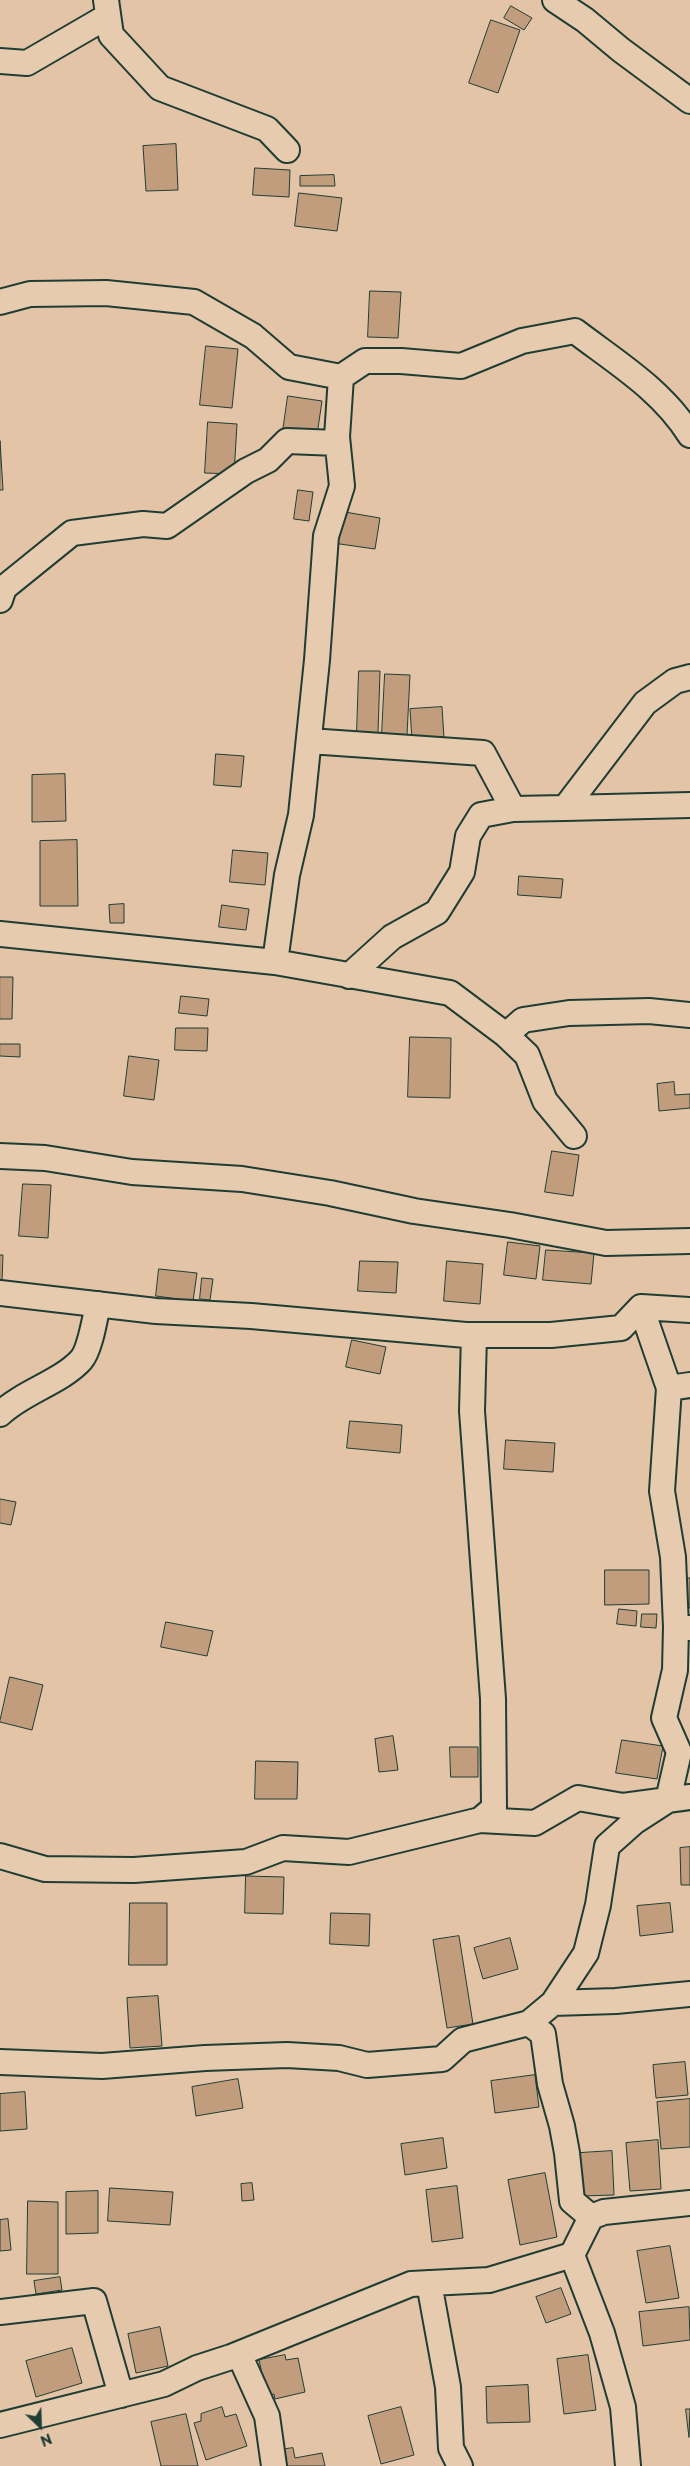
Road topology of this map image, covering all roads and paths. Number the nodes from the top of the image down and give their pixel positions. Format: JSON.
{"nodes":[{"id":1,"x":555,"y":0,"type":"edge"},
{"id":2,"x":107,"y":8,"type":"edge"},
{"id":3,"x":0,"y":61,"type":"edge"},
{"id":4,"x":690,"y":101,"type":"edge"},
{"id":5,"x":286,"y":150,"type":"dead end"},
{"id":6,"x":0,"y":302,"type":"edge"},
{"id":7,"x":341,"y":377,"type":"junction"},
{"id":8,"x":690,"y":435,"type":"edge"},
{"id":9,"x":337,"y":443,"type":"junction"},
{"id":10,"x":0,"y":600,"type":"edge"},
{"id":11,"x":690,"y":677,"type":"edge"},
{"id":12,"x":309,"y":741,"type":"junction"},
{"id":13,"x":690,"y":805,"type":"edge"},
{"id":14,"x":565,"y":808,"type":"junction"},
{"id":15,"x":513,"y":809,"type":"junction"},
{"id":16,"x":0,"y":934,"type":"edge"},
{"id":17,"x":275,"y":962,"type":"junction"},
{"id":18,"x":349,"y":976,"type":"junction"},
{"id":19,"x":690,"y":1015,"type":"edge"},
{"id":20,"x":506,"y":1035,"type":"junction"},
{"id":21,"x":574,"y":1136,"type":"dead end"},
{"id":22,"x":0,"y":1156,"type":"edge"},
{"id":23,"x":690,"y":1241,"type":"edge"},
{"id":24,"x":0,"y":1293,"type":"edge"},
{"id":25,"x":98,"y":1304,"type":"junction"},
{"id":26,"x":641,"y":1308,"type":"junction"},
{"id":27,"x":690,"y":1310,"type":"edge"},
{"id":28,"x":474,"y":1335,"type":"junction"},
{"id":29,"x":679,"y":1386,"type":"edge"},
{"id":30,"x":0,"y":1414,"type":"edge"},
{"id":31,"x":683,"y":1627,"type":"edge"},
{"id":32,"x":679,"y":1798,"type":"edge"},
{"id":33,"x":480,"y":1820,"type":"junction"},
{"id":34,"x":0,"y":1856,"type":"edge"},
{"id":35,"x":690,"y":1994,"type":"edge"},
{"id":36,"x":553,"y":2003,"type":"junction"},
{"id":37,"x":529,"y":2023,"type":"junction"},
{"id":38,"x":0,"y":2062,"type":"edge"},
{"id":39,"x":690,"y":2203,"type":"edge"},
{"id":40,"x":591,"y":2217,"type":"junction"},
{"id":41,"x":572,"y":2255,"type":"junction"},
{"id":42,"x":429,"y":2283,"type":"junction"},
{"id":43,"x":0,"y":2312,"type":"edge"},
{"id":44,"x":239,"y":2354,"type":"junction"},
{"id":45,"x":121,"y":2395,"type":"junction"},
{"id":46,"x":0,"y":2425,"type":"edge"},
{"id":47,"x":274,"y":2466,"type":"edge"},
{"id":48,"x":460,"y":2466,"type":"edge"},
{"id":49,"x":628,"y":2466,"type":"edge"}],
"edges":[{"from":1,"to":4,"type":"street"},
{"from":2,"to":3,"type":"street"},
{"from":2,"to":5,"type":"street"},
{"from":6,"to":7,"type":"street"},
{"from":7,"to":8,"type":"street"},
{"from":7,"to":9,"type":"street"},
{"from":9,"to":10,"type":"street"},
{"from":9,"to":12,"type":"street"},
{"from":11,"to":14,"type":"street"},
{"from":12,"to":15,"type":"street"},
{"from":12,"to":17,"type":"street"},
{"from":13,"to":14,"type":"street"},
{"from":14,"to":15,"type":"street"},
{"from":15,"to":18,"type":"street"},
{"from":16,"to":17,"type":"street"},
{"from":17,"to":18,"type":"street"},
{"from":18,"to":20,"type":"street"},
{"from":19,"to":20,"type":"street"},
{"from":20,"to":21,"type":"street"},
{"from":22,"to":23,"type":"street"},
{"from":24,"to":25,"type":"street"},
{"from":25,"to":28,"type":"street"},
{"from":25,"to":30,"type":"street"},
{"from":26,"to":27,"type":"street"},
{"from":26,"to":28,"type":"street"},
{"from":26,"to":29,"type":"street"},
{"from":28,"to":33,"type":"street"},
{"from":29,"to":31,"type":"street"},
{"from":31,"to":32,"type":"street"},
{"from":32,"to":33,"type":"street"},
{"from":32,"to":36,"type":"street"},
{"from":33,"to":34,"type":"street"},
{"from":35,"to":36,"type":"street"},
{"from":36,"to":37,"type":"street"},
{"from":37,"to":38,"type":"street"},
{"from":37,"to":40,"type":"street"},
{"from":39,"to":40,"type":"street"},
{"from":40,"to":41,"type":"street"},
{"from":41,"to":42,"type":"street"},
{"from":41,"to":49,"type":"street"},
{"from":42,"to":44,"type":"street"},
{"from":42,"to":48,"type":"street"},
{"from":43,"to":45,"type":"street"},
{"from":44,"to":45,"type":"street"},
{"from":44,"to":47,"type":"street"},
{"from":45,"to":46,"type":"street"}]}
